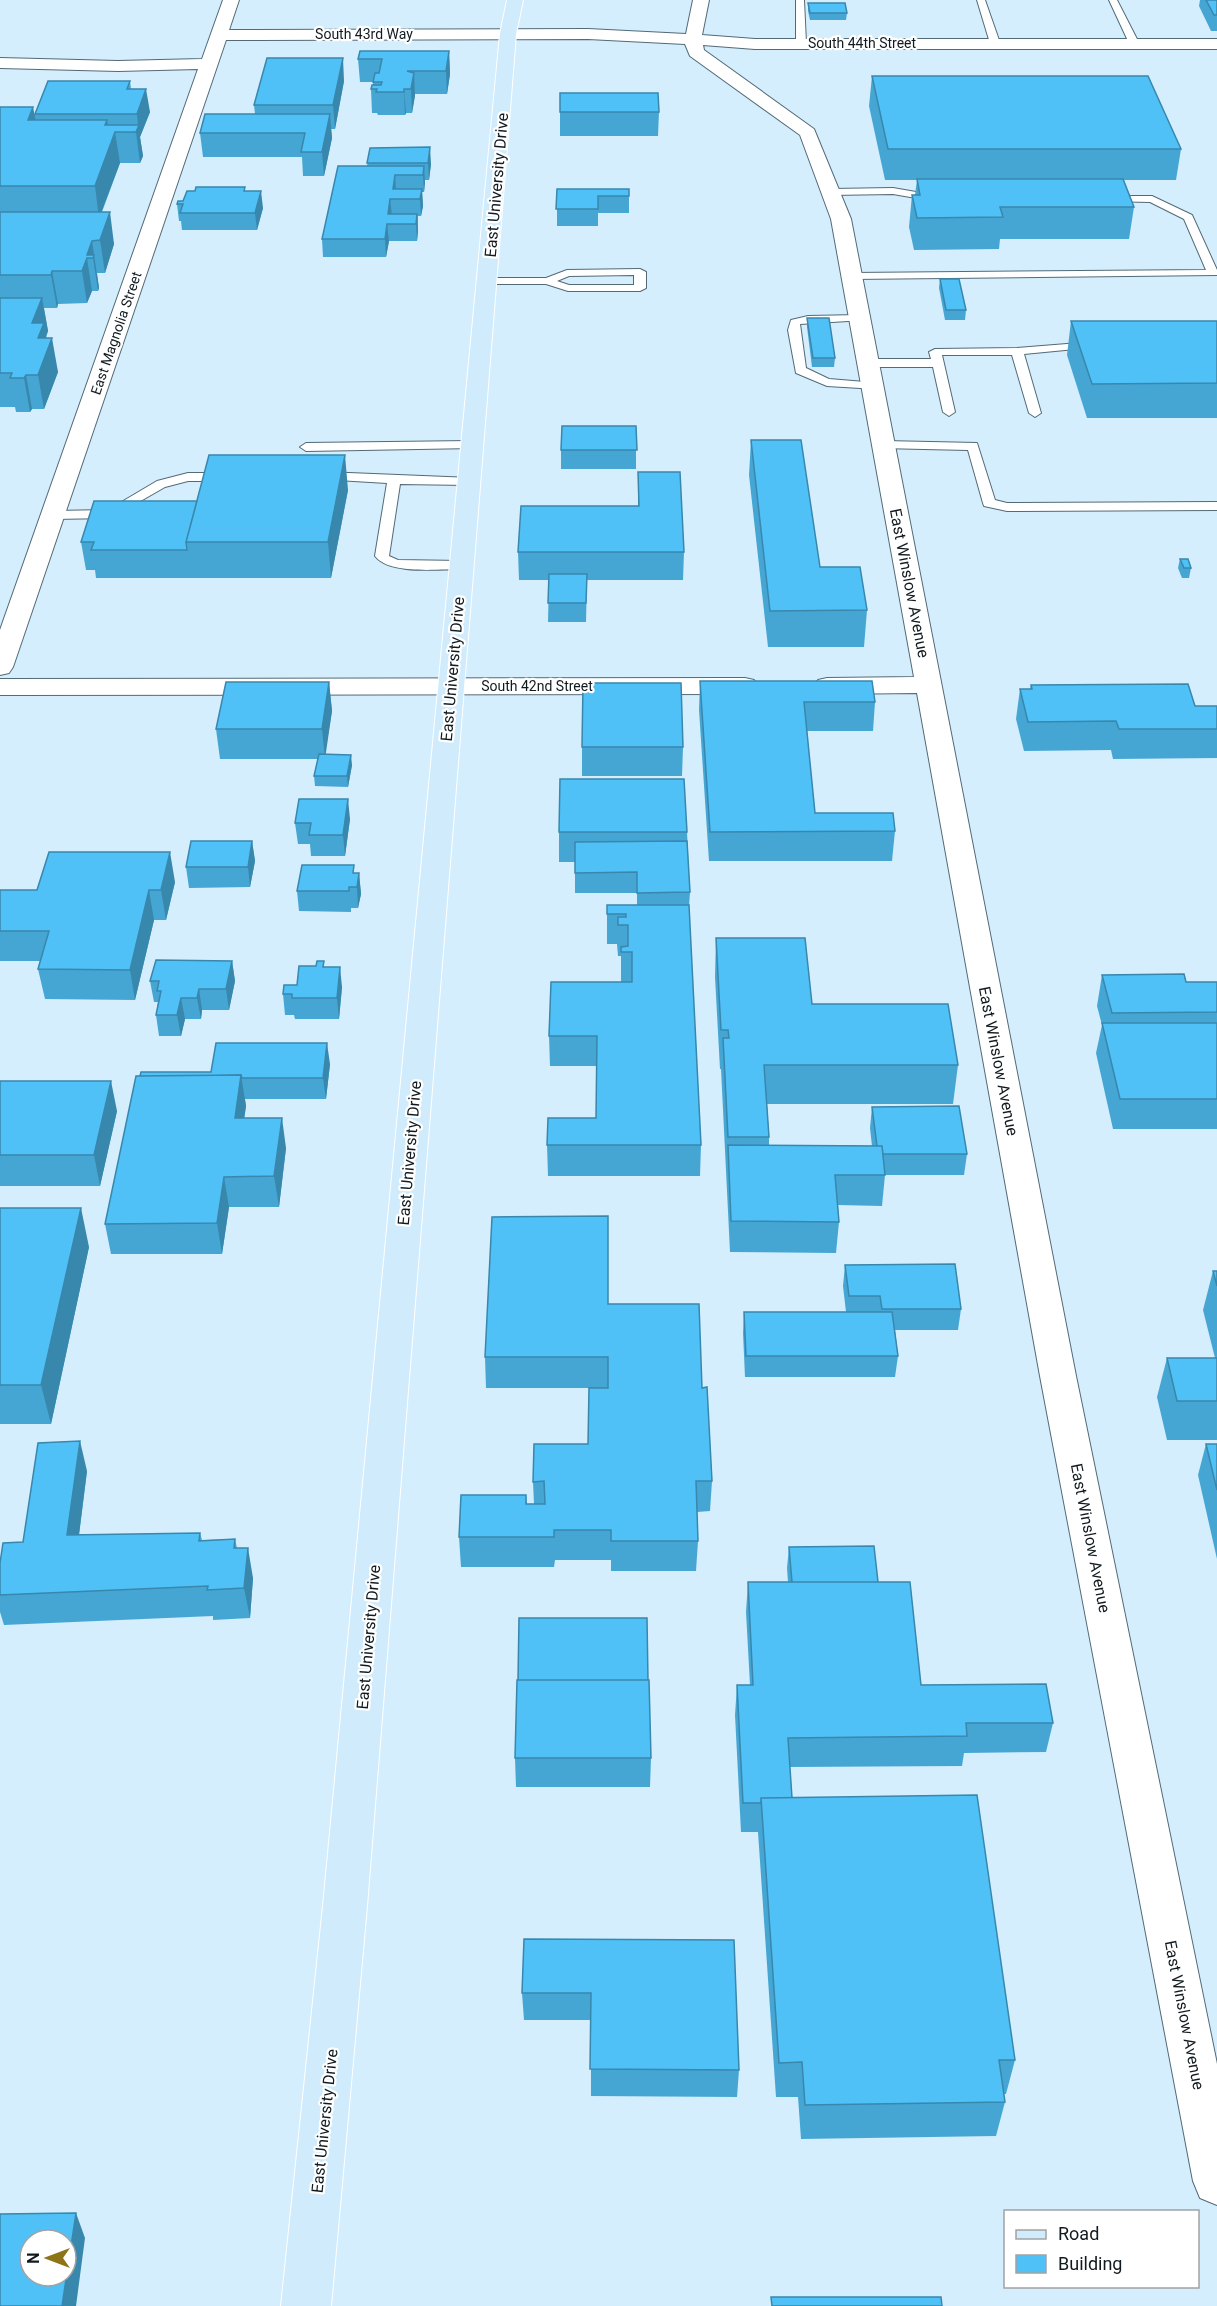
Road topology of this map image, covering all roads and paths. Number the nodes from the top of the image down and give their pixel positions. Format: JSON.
{"nodes":[{"id":1,"x":231,"y":0,"type":"edge"},
{"id":2,"x":516,"y":0,"type":"edge"},
{"id":3,"x":702,"y":0,"type":"edge"},
{"id":4,"x":800,"y":0,"type":"edge"},
{"id":5,"x":981,"y":0,"type":"edge"},
{"id":6,"x":1113,"y":0,"type":"edge"},
{"id":7,"x":220,"y":34,"type":"junction"},
{"id":8,"x":508,"y":34,"type":"junction"},
{"id":9,"x":693,"y":40,"type":"junction"},
{"id":10,"x":801,"y":44,"type":"junction"},
{"id":11,"x":994,"y":44,"type":"junction"},
{"id":12,"x":1134,"y":44,"type":"junction"},
{"id":13,"x":1217,"y":44,"type":"edge"},
{"id":14,"x":0,"y":63,"type":"edge"},
{"id":15,"x":208,"y":64,"type":"junction"},
{"id":16,"x":831,"y":192,"type":"junction"},
{"id":17,"x":947,"y":200,"type":"edge"},
{"id":18,"x":1095,"y":200,"type":"edge"},
{"id":19,"x":852,"y":276,"type":"junction"},
{"id":20,"x":487,"y":281,"type":"junction"},
{"id":21,"x":548,"y":281,"type":"junction"},
{"id":22,"x":860,"y":318,"type":"junction"},
{"id":23,"x":1105,"y":344,"type":"edge"},
{"id":24,"x":1017,"y":351,"type":"junction"},
{"id":25,"x":938,"y":363,"type":"junction"},
{"id":26,"x":871,"y":375,"type":"junction"},
{"id":27,"x":949,"y":412,"type":"dead end"},
{"id":28,"x":1035,"y":413,"type":"dead end"},
{"id":29,"x":471,"y":445,"type":"junction"},
{"id":30,"x":884,"y":445,"type":"junction"},
{"id":31,"x":306,"y":447,"type":"dead end"},
{"id":32,"x":307,"y":476,"type":"edge"},
{"id":33,"x":236,"y":477,"type":"edge"},
{"id":34,"x":394,"y":480,"type":"junction"},
{"id":35,"x":468,"y":481,"type":"junction"},
{"id":36,"x":1217,"y":506,"type":"edge"},
{"id":37,"x":53,"y":515,"type":"junction"},
{"id":38,"x":461,"y":565,"type":"junction"},
{"id":39,"x":0,"y":667,"type":"edge"},
{"id":40,"x":929,"y":685,"type":"junction"},
{"id":41,"x":451,"y":686,"type":"junction"},
{"id":42,"x":764,"y":686,"type":"edge"},
{"id":43,"x":799,"y":686,"type":"edge"},
{"id":44,"x":0,"y":687,"type":"edge"},
{"id":45,"x":1217,"y":2181,"type":"edge"},
{"id":46,"x":306,"y":2306,"type":"edge"}],
"edges":[{"from":1,"to":7,"type":"street","name":"East Magnolia Street"},
{"from":2,"to":8,"type":"main road","name":"East University Drive"},
{"from":3,"to":9,"type":"street"},
{"from":4,"to":10,"type":"lane"},
{"from":5,"to":11,"type":"lane"},
{"from":6,"to":12,"type":"lane"},
{"from":7,"to":8,"type":"street","name":"South 43rd Way"},
{"from":7,"to":15,"type":"street","name":"East Magnolia Street"},
{"from":8,"to":9,"type":"street","name":"South 44th Street"},
{"from":8,"to":20,"type":"main road","name":"East University Drive"},
{"from":9,"to":10,"type":"street","name":"South 44th Street"},
{"from":9,"to":16,"type":"street","name":"East Winslow Avenue"},
{"from":10,"to":11,"type":"street","name":"South 44th Street"},
{"from":11,"to":12,"type":"street","name":"South 44th Street"},
{"from":12,"to":13,"type":"street","name":"South 44th Street"},
{"from":14,"to":15,"type":"street"},
{"from":15,"to":37,"type":"street","name":"East Magnolia Street"},
{"from":16,"to":17,"type":"lane"},
{"from":16,"to":19,"type":"street","name":"East Winslow Avenue"},
{"from":18,"to":19,"type":"lane"},
{"from":19,"to":22,"type":"street","name":"East Winslow Avenue"},
{"from":20,"to":21,"type":"lane"},
{"from":20,"to":29,"type":"main road","name":"East University Drive"},
{"from":21,"to":21,"type":"lane"},
{"from":22,"to":26,"type":"street","name":"East Winslow Avenue"},
{"from":22,"to":26,"type":"lane"},
{"from":23,"to":24,"type":"lane"},
{"from":24,"to":25,"type":"lane"},
{"from":24,"to":28,"type":"lane"},
{"from":25,"to":26,"type":"lane"},
{"from":25,"to":27,"type":"lane"},
{"from":26,"to":30,"type":"street","name":"East Winslow Avenue"},
{"from":29,"to":31,"type":"lane"},
{"from":29,"to":35,"type":"main road","name":"East University Drive"},
{"from":30,"to":36,"type":"lane"},
{"from":30,"to":40,"type":"street","name":"East Winslow Avenue"},
{"from":32,"to":34,"type":"lane"},
{"from":33,"to":37,"type":"lane"},
{"from":34,"to":35,"type":"lane"},
{"from":34,"to":38,"type":"lane"},
{"from":35,"to":38,"type":"main road","name":"East University Drive"},
{"from":37,"to":39,"type":"street","name":"East Magnolia Street"},
{"from":38,"to":41,"type":"main road","name":"East University Drive"},
{"from":40,"to":43,"type":"street"},
{"from":40,"to":45,"type":"street","name":"East Winslow Avenue"},
{"from":41,"to":42,"type":"street","name":"South 42nd Street"},
{"from":41,"to":44,"type":"street","name":"South 42nd Street"},
{"from":41,"to":46,"type":"main road","name":"East University Drive"}]}
